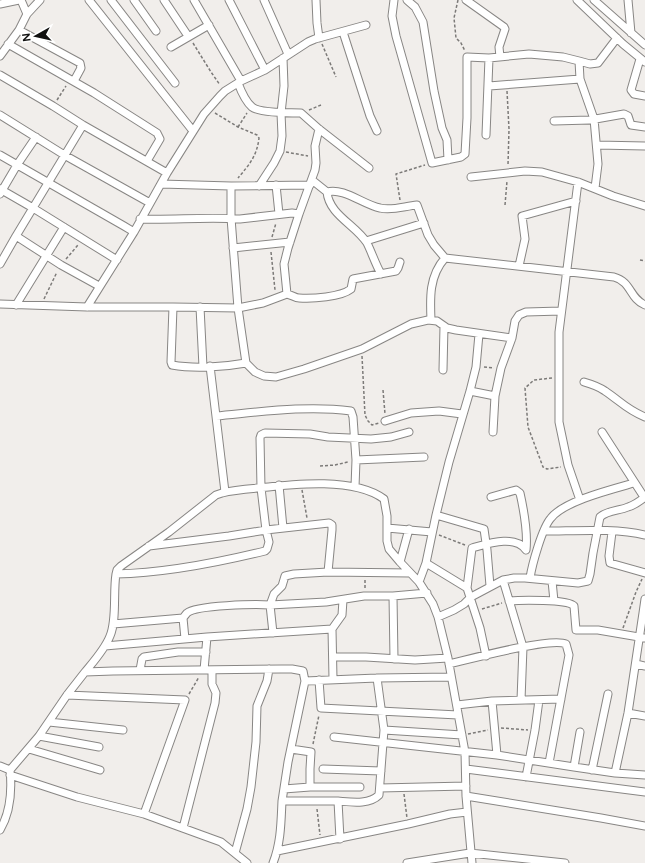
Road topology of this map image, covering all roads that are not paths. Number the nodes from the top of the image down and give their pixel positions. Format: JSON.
{"nodes":[{"id":1,"x":20,"y":0,"type":"edge"},
{"id":2,"x":40,"y":0,"type":"edge"},
{"id":3,"x":89,"y":0,"type":"edge"},
{"id":4,"x":112,"y":0,"type":"edge"},
{"id":5,"x":134,"y":0,"type":"edge"},
{"id":6,"x":164,"y":0,"type":"edge"},
{"id":7,"x":194,"y":0,"type":"edge"},
{"id":8,"x":229,"y":0,"type":"edge"},
{"id":9,"x":264,"y":0,"type":"edge"},
{"id":10,"x":316,"y":0,"type":"edge"},
{"id":11,"x":394,"y":0,"type":"edge"},
{"id":12,"x":407,"y":0,"type":"edge"},
{"id":13,"x":466,"y":0,"type":"edge"},
{"id":14,"x":577,"y":0,"type":"edge"},
{"id":15,"x":594,"y":0,"type":"edge"},
{"id":16,"x":628,"y":0,"type":"edge"},
{"id":17,"x":0,"y":4,"type":"edge"},
{"id":18,"x":27,"y":14,"type":"junction"},
{"id":19,"x":209,"y":25,"type":"junction"},
{"id":20,"x":366,"y":25,"type":"dead end"},
{"id":21,"x":19,"y":30,"type":"junction"},
{"id":22,"x":156,"y":31,"type":"dead end"},
{"id":23,"x":343,"y":32,"type":"junction"},
{"id":24,"x":631,"y":33,"type":"junction"},
{"id":25,"x":188,"y":36,"type":"junction"},
{"id":26,"x":319,"y":38,"type":"junction"},
{"id":27,"x":617,"y":38,"type":"junction"},
{"id":28,"x":8,"y":44,"type":"junction"},
{"id":29,"x":645,"y":45,"type":"edge"},
{"id":30,"x":172,"y":47,"type":"dead end"},
{"id":31,"x":0,"y":56,"type":"edge"},
{"id":32,"x":285,"y":56,"type":"junction"},
{"id":33,"x":500,"y":57,"type":"junction"},
{"id":34,"x":489,"y":58,"type":"junction"},
{"id":35,"x":579,"y":61,"type":"junction"},
{"id":36,"x":643,"y":61,"type":"edge"},
{"id":37,"x":265,"y":70,"type":"junction"},
{"id":38,"x":0,"y":75,"type":"edge"},
{"id":39,"x":580,"y":79,"type":"junction"},
{"id":40,"x":72,"y":80,"type":"junction"},
{"id":41,"x":239,"y":82,"type":"junction"},
{"id":42,"x":175,"y":83,"type":"dead end"},
{"id":43,"x":489,"y":86,"type":"junction"},
{"id":44,"x":645,"y":96,"type":"edge"},
{"id":45,"x":281,"y":113,"type":"junction"},
{"id":46,"x":0,"y":115,"type":"edge"},
{"id":47,"x":594,"y":119,"type":"junction"},
{"id":48,"x":554,"y":121,"type":"dead end"},
{"id":49,"x":83,"y":125,"type":"junction"},
{"id":50,"x":645,"y":127,"type":"edge"},
{"id":51,"x":319,"y":129,"type":"junction"},
{"id":52,"x":193,"y":131,"type":"junction"},
{"id":53,"x":376,"y":131,"type":"dead end"},
{"id":54,"x":486,"y":135,"type":"dead end"},
{"id":55,"x":36,"y":137,"type":"junction"},
{"id":56,"x":597,"y":145,"type":"junction"},
{"id":57,"x":645,"y":146,"type":"edge"},
{"id":58,"x":0,"y":155,"type":"edge"},
{"id":59,"x":66,"y":156,"type":"junction"},
{"id":60,"x":448,"y":160,"type":"junction"},
{"id":61,"x":147,"y":161,"type":"junction"},
{"id":62,"x":17,"y":164,"type":"junction"},
{"id":63,"x":369,"y":168,"type":"dead end"},
{"id":64,"x":167,"y":173,"type":"junction"},
{"id":65,"x":471,"y":177,"type":"dead end"},
{"id":66,"x":311,"y":182,"type":"junction"},
{"id":67,"x":578,"y":182,"type":"junction"},
{"id":68,"x":48,"y":183,"type":"junction"},
{"id":69,"x":161,"y":184,"type":"junction"},
{"id":70,"x":276,"y":185,"type":"junction"},
{"id":71,"x":231,"y":186,"type":"junction"},
{"id":72,"x":259,"y":186,"type":"junction"},
{"id":73,"x":595,"y":188,"type":"junction"},
{"id":74,"x":1,"y":191,"type":"edge"},
{"id":75,"x":327,"y":192,"type":"junction"},
{"id":76,"x":576,"y":201,"type":"junction"},
{"id":77,"x":150,"y":203,"type":"junction"},
{"id":78,"x":645,"y":206,"type":"edge"},
{"id":79,"x":33,"y":208,"type":"junction"},
{"id":80,"x":279,"y":214,"type":"junction"},
{"id":81,"x":299,"y":214,"type":"junction"},
{"id":82,"x":231,"y":218,"type":"junction"},
{"id":83,"x":140,"y":219,"type":"junction"},
{"id":84,"x":424,"y":224,"type":"junction"},
{"id":85,"x":64,"y":227,"type":"junction"},
{"id":86,"x":134,"y":232,"type":"junction"},
{"id":87,"x":16,"y":236,"type":"junction"},
{"id":88,"x":290,"y":242,"type":"junction"},
{"id":89,"x":366,"y":242,"type":"junction"},
{"id":90,"x":233,"y":248,"type":"junction"},
{"id":91,"x":46,"y":255,"type":"junction"},
{"id":92,"x":445,"y":258,"type":"junction"},
{"id":93,"x":117,"y":260,"type":"junction"},
{"id":94,"x":400,"y":262,"type":"dead end"},
{"id":95,"x":0,"y":264,"type":"edge"},
{"id":96,"x":519,"y":266,"type":"junction"},
{"id":97,"x":567,"y":272,"type":"junction"},
{"id":98,"x":381,"y":274,"type":"junction"},
{"id":99,"x":99,"y":286,"type":"junction"},
{"id":100,"x":287,"y":294,"type":"junction"},
{"id":101,"x":0,"y":304,"type":"edge"},
{"id":102,"x":16,"y":305,"type":"junction"},
{"id":103,"x":645,"y":305,"type":"edge"},
{"id":104,"x":87,"y":307,"type":"junction"},
{"id":105,"x":173,"y":307,"type":"junction"},
{"id":106,"x":200,"y":307,"type":"junction"},
{"id":107,"x":238,"y":308,"type":"junction"},
{"id":108,"x":561,"y":311,"type":"junction"},
{"id":109,"x":431,"y":320,"type":"junction"},
{"id":110,"x":444,"y":326,"type":"junction"},
{"id":111,"x":479,"y":334,"type":"junction"},
{"id":112,"x":512,"y":338,"type":"junction"},
{"id":113,"x":246,"y":364,"type":"junction"},
{"id":114,"x":206,"y":366,"type":"junction"},
{"id":115,"x":443,"y":370,"type":"dead end"},
{"id":116,"x":584,"y":382,"type":"dead end"},
{"id":117,"x":470,"y":391,"type":"junction"},
{"id":118,"x":495,"y":396,"type":"junction"},
{"id":119,"x":462,"y":414,"type":"junction"},
{"id":120,"x":216,"y":416,"type":"junction"},
{"id":121,"x":645,"y":417,"type":"edge"},
{"id":122,"x":385,"y":421,"type":"road end"},
{"id":123,"x":409,"y":432,"type":"dead end"},
{"id":124,"x":493,"y":432,"type":"dead end"},
{"id":125,"x":602,"y":432,"type":"dead end"},
{"id":126,"x":354,"y":437,"type":"junction"},
{"id":127,"x":424,"y":457,"type":"dead end"},
{"id":128,"x":356,"y":460,"type":"junction"},
{"id":129,"x":634,"y":482,"type":"junction"},
{"id":130,"x":279,"y":486,"type":"junction"},
{"id":131,"x":355,"y":487,"type":"junction"},
{"id":132,"x":261,"y":488,"type":"junction"},
{"id":133,"x":225,"y":492,"type":"junction"},
{"id":134,"x":491,"y":497,"type":"dead end"},
{"id":135,"x":645,"y":497,"type":"edge"},
{"id":136,"x":580,"y":500,"type":"junction"},
{"id":137,"x":436,"y":515,"type":"junction"},
{"id":138,"x":283,"y":528,"type":"junction"},
{"id":139,"x":387,"y":528,"type":"junction"},
{"id":140,"x":409,"y":529,"type":"junction"},
{"id":141,"x":266,"y":530,"type":"junction"},
{"id":142,"x":544,"y":531,"type":"junction"},
{"id":143,"x":597,"y":531,"type":"junction"},
{"id":144,"x":432,"y":532,"type":"junction"},
{"id":145,"x":612,"y":532,"type":"junction"},
{"id":146,"x":645,"y":536,"type":"edge"},
{"id":147,"x":487,"y":544,"type":"junction"},
{"id":148,"x":149,"y":546,"type":"junction"},
{"id":149,"x":526,"y":550,"type":"junction"},
{"id":150,"x":400,"y":562,"type":"junction"},
{"id":151,"x":533,"y":562,"type":"junction"},
{"id":152,"x":426,"y":563,"type":"junction"},
{"id":153,"x":328,"y":572,"type":"junction"},
{"id":154,"x":410,"y":573,"type":"junction"},
{"id":155,"x":645,"y":573,"type":"edge"},
{"id":156,"x":116,"y":574,"type":"junction"},
{"id":157,"x":530,"y":578,"type":"junction"},
{"id":158,"x":503,"y":580,"type":"junction"},
{"id":159,"x":552,"y":580,"type":"junction"},
{"id":160,"x":419,"y":582,"type":"junction"},
{"id":161,"x":490,"y":586,"type":"junction"},
{"id":162,"x":467,"y":588,"type":"junction"},
{"id":163,"x":427,"y":593,"type":"junction"},
{"id":164,"x":393,"y":596,"type":"junction"},
{"id":165,"x":471,"y":597,"type":"junction"},
{"id":166,"x":645,"y":599,"type":"edge"},
{"id":167,"x":343,"y":600,"type":"junction"},
{"id":168,"x":509,"y":601,"type":"junction"},
{"id":169,"x":554,"y":601,"type":"junction"},
{"id":170,"x":270,"y":605,"type":"junction"},
{"id":171,"x":644,"y":613,"type":"edge"},
{"id":172,"x":438,"y":617,"type":"junction"},
{"id":173,"x":183,"y":618,"type":"junction"},
{"id":174,"x":114,"y":624,"type":"junction"},
{"id":175,"x":332,"y":629,"type":"junction"},
{"id":176,"x":273,"y":633,"type":"junction"},
{"id":177,"x":207,"y":637,"type":"junction"},
{"id":178,"x":642,"y":637,"type":"edge"},
{"id":179,"x":185,"y":639,"type":"junction"},
{"id":180,"x":105,"y":646,"type":"junction"},
{"id":181,"x":523,"y":647,"type":"junction"},
{"id":182,"x":206,"y":652,"type":"junction"},
{"id":183,"x":486,"y":656,"type":"junction"},
{"id":184,"x":332,"y":658,"type":"junction"},
{"id":185,"x":394,"y":659,"type":"junction"},
{"id":186,"x":448,"y":661,"type":"junction"},
{"id":187,"x":636,"y":664,"type":"junction"},
{"id":188,"x":645,"y":666,"type":"edge"},
{"id":189,"x":269,"y":669,"type":"junction"},
{"id":190,"x":140,"y":670,"type":"junction"},
{"id":191,"x":204,"y":670,"type":"junction"},
{"id":192,"x":212,"y":670,"type":"junction"},
{"id":193,"x":85,"y":672,"type":"junction"},
{"id":194,"x":452,"y":677,"type":"junction"},
{"id":195,"x":377,"y":678,"type":"junction"},
{"id":196,"x":332,"y":679,"type":"junction"},
{"id":197,"x":319,"y":680,"type":"junction"},
{"id":198,"x":305,"y":681,"type":"junction"},
{"id":199,"x":608,"y":694,"type":"dead end"},
{"id":200,"x":67,"y":695,"type":"junction"},
{"id":201,"x":561,"y":699,"type":"junction"},
{"id":202,"x":521,"y":700,"type":"junction"},
{"id":203,"x":539,"y":700,"type":"junction"},
{"id":204,"x":492,"y":701,"type":"junction"},
{"id":205,"x":457,"y":705,"type":"junction"},
{"id":206,"x":382,"y":711,"type":"junction"},
{"id":207,"x":628,"y":713,"type":"junction"},
{"id":208,"x":458,"y":715,"type":"junction"},
{"id":209,"x":645,"y":716,"type":"edge"},
{"id":210,"x":49,"y":722,"type":"junction"},
{"id":211,"x":123,"y":730,"type":"dead end"},
{"id":212,"x":384,"y":730,"type":"junction"},
{"id":213,"x":580,"y":732,"type":"dead end"},
{"id":214,"x":462,"y":735,"type":"junction"},
{"id":215,"x":39,"y":736,"type":"junction"},
{"id":216,"x":334,"y":737,"type":"dead end"},
{"id":217,"x":384,"y":743,"type":"junction"},
{"id":218,"x":99,"y":747,"type":"dead end"},
{"id":219,"x":29,"y":749,"type":"junction"},
{"id":220,"x":291,"y":749,"type":"junction"},
{"id":221,"x":465,"y":752,"type":"junction"},
{"id":222,"x":497,"y":754,"type":"junction"},
{"id":223,"x":530,"y":759,"type":"junction"},
{"id":224,"x":549,"y":763,"type":"junction"},
{"id":225,"x":0,"y":766,"type":"edge"},
{"id":226,"x":574,"y":767,"type":"junction"},
{"id":227,"x":466,"y":769,"type":"junction"},
{"id":228,"x":100,"y":770,"type":"dead end"},
{"id":229,"x":323,"y":770,"type":"dead end"},
{"id":230,"x":592,"y":770,"type":"junction"},
{"id":231,"x":381,"y":771,"type":"junction"},
{"id":232,"x":10,"y":773,"type":"junction"},
{"id":233,"x":615,"y":773,"type":"junction"},
{"id":234,"x":645,"y":775,"type":"edge"},
{"id":235,"x":526,"y":777,"type":"junction"},
{"id":236,"x":466,"y":786,"type":"junction"},
{"id":237,"x":310,"y":787,"type":"junction"},
{"id":238,"x":360,"y":787,"type":"dead end"},
{"id":239,"x":380,"y":788,"type":"junction"},
{"id":240,"x":284,"y":789,"type":"junction"},
{"id":241,"x":645,"y":792,"type":"edge"},
{"id":242,"x":466,"y":796,"type":"junction"},
{"id":243,"x":282,"y":801,"type":"junction"},
{"id":244,"x":338,"y":801,"type":"junction"},
{"id":245,"x":467,"y":812,"type":"junction"},
{"id":246,"x":144,"y":814,"type":"junction"},
{"id":247,"x":645,"y":826,"type":"edge"},
{"id":248,"x":183,"y":828,"type":"junction"},
{"id":249,"x":0,"y":830,"type":"edge"},
{"id":250,"x":340,"y":838,"type":"junction"},
{"id":251,"x":277,"y":851,"type":"junction"},
{"id":252,"x":235,"y":853,"type":"junction"},
{"id":253,"x":470,"y":853,"type":"junction"},
{"id":254,"x":247,"y":863,"type":"edge"},
{"id":255,"x":273,"y":863,"type":"edge"},
{"id":256,"x":407,"y":863,"type":"edge"},
{"id":257,"x":472,"y":863,"type":"edge"},
{"id":258,"x":565,"y":863,"type":"edge"}],
"edges":[{"from":1,"to":17,"type":"street"},
{"from":1,"to":18,"type":"street"},
{"from":2,"to":18,"type":"street"},
{"from":3,"to":52,"type":"street"},
{"from":4,"to":42,"type":"street"},
{"from":5,"to":22,"type":"street"},
{"from":6,"to":25,"type":"street"},
{"from":7,"to":19,"type":"street"},
{"from":8,"to":37,"type":"street"},
{"from":9,"to":32,"type":"street"},
{"from":10,"to":26,"type":"street"},
{"from":11,"to":60,"type":"street"},
{"from":12,"to":60,"type":"street"},
{"from":13,"to":33,"type":"street"},
{"from":14,"to":27,"type":"street"},
{"from":15,"to":24,"type":"street"},
{"from":16,"to":24,"type":"street"},
{"from":18,"to":21,"type":"street"},
{"from":19,"to":25,"type":"street"},
{"from":19,"to":41,"type":"street"},
{"from":20,"to":23,"type":"street"},
{"from":21,"to":28,"type":"street"},
{"from":21,"to":40,"type":"street"},
{"from":23,"to":26,"type":"street"},
{"from":23,"to":53,"type":"street"},
{"from":24,"to":29,"type":"street"},
{"from":25,"to":30,"type":"street"},
{"from":26,"to":32,"type":"street"},
{"from":27,"to":35,"type":"street"},
{"from":27,"to":36,"type":"street"},
{"from":28,"to":31,"type":"street"},
{"from":28,"to":40,"type":"street"},
{"from":32,"to":37,"type":"street"},
{"from":32,"to":45,"type":"street"},
{"from":33,"to":34,"type":"street"},
{"from":33,"to":35,"type":"street"},
{"from":34,"to":43,"type":"street"},
{"from":34,"to":60,"type":"street"},
{"from":35,"to":39,"type":"street"},
{"from":36,"to":44,"type":"street"},
{"from":37,"to":41,"type":"street"},
{"from":38,"to":49,"type":"street"},
{"from":39,"to":43,"type":"street"},
{"from":39,"to":47,"type":"street"},
{"from":40,"to":61,"type":"street"},
{"from":41,"to":45,"type":"street"},
{"from":41,"to":52,"type":"street"},
{"from":43,"to":54,"type":"street"},
{"from":45,"to":51,"type":"street"},
{"from":45,"to":72,"type":"street"},
{"from":46,"to":55,"type":"street"},
{"from":47,"to":48,"type":"street"},
{"from":47,"to":50,"type":"street"},
{"from":47,"to":56,"type":"street"},
{"from":49,"to":59,"type":"street"},
{"from":49,"to":61,"type":"street"},
{"from":51,"to":63,"type":"street"},
{"from":51,"to":66,"type":"street"},
{"from":52,"to":64,"type":"street"},
{"from":55,"to":59,"type":"street"},
{"from":55,"to":62,"type":"street"},
{"from":56,"to":57,"type":"street"},
{"from":56,"to":73,"type":"street"},
{"from":58,"to":62,"type":"street"},
{"from":59,"to":68,"type":"street"},
{"from":59,"to":77,"type":"street"},
{"from":61,"to":64,"type":"street"},
{"from":62,"to":68,"type":"street"},
{"from":62,"to":74,"type":"street"},
{"from":64,"to":69,"type":"street"},
{"from":65,"to":67,"type":"street"},
{"from":66,"to":70,"type":"street"},
{"from":66,"to":75,"type":"street"},
{"from":66,"to":81,"type":"street"},
{"from":67,"to":73,"type":"street"},
{"from":67,"to":76,"type":"street"},
{"from":68,"to":79,"type":"street"},
{"from":68,"to":86,"type":"street"},
{"from":69,"to":71,"type":"street"},
{"from":69,"to":77,"type":"street"},
{"from":70,"to":72,"type":"street"},
{"from":70,"to":80,"type":"street"},
{"from":71,"to":72,"type":"street"},
{"from":71,"to":82,"type":"street"},
{"from":73,"to":78,"type":"street"},
{"from":74,"to":79,"type":"street"},
{"from":75,"to":84,"type":"street"},
{"from":75,"to":89,"type":"street"},
{"from":76,"to":96,"type":"street"},
{"from":76,"to":97,"type":"street"},
{"from":77,"to":83,"type":"street"},
{"from":79,"to":85,"type":"street"},
{"from":79,"to":87,"type":"street"},
{"from":80,"to":81,"type":"street"},
{"from":80,"to":82,"type":"street"},
{"from":81,"to":88,"type":"street"},
{"from":82,"to":83,"type":"street"},
{"from":82,"to":90,"type":"street"},
{"from":83,"to":86,"type":"street"},
{"from":84,"to":89,"type":"street"},
{"from":84,"to":92,"type":"street"},
{"from":85,"to":91,"type":"street"},
{"from":85,"to":93,"type":"street"},
{"from":86,"to":93,"type":"street"},
{"from":87,"to":91,"type":"street"},
{"from":87,"to":95,"type":"street"},
{"from":88,"to":90,"type":"street"},
{"from":88,"to":100,"type":"street"},
{"from":89,"to":98,"type":"street"},
{"from":90,"to":107,"type":"street"},
{"from":91,"to":99,"type":"street"},
{"from":91,"to":102,"type":"street"},
{"from":92,"to":96,"type":"street"},
{"from":92,"to":109,"type":"street"},
{"from":93,"to":99,"type":"street"},
{"from":94,"to":98,"type":"street"},
{"from":96,"to":97,"type":"street"},
{"from":97,"to":103,"type":"street"},
{"from":97,"to":108,"type":"street"},
{"from":98,"to":100,"type":"street"},
{"from":99,"to":104,"type":"street"},
{"from":100,"to":107,"type":"street"},
{"from":101,"to":102,"type":"street"},
{"from":102,"to":104,"type":"street"},
{"from":104,"to":105,"type":"street"},
{"from":105,"to":106,"type":"street"},
{"from":105,"to":114,"type":"street"},
{"from":106,"to":107,"type":"street"},
{"from":106,"to":114,"type":"street"},
{"from":107,"to":113,"type":"street"},
{"from":108,"to":112,"type":"street"},
{"from":108,"to":136,"type":"street"},
{"from":109,"to":110,"type":"street"},
{"from":109,"to":113,"type":"street"},
{"from":110,"to":111,"type":"street"},
{"from":110,"to":115,"type":"street"},
{"from":111,"to":112,"type":"street"},
{"from":111,"to":117,"type":"street"},
{"from":112,"to":118,"type":"street"},
{"from":113,"to":114,"type":"street"},
{"from":114,"to":120,"type":"street"},
{"from":116,"to":121,"type":"street"},
{"from":117,"to":118,"type":"street"},
{"from":117,"to":119,"type":"street"},
{"from":118,"to":124,"type":"street"},
{"from":119,"to":122,"type":"street"},
{"from":119,"to":137,"type":"street"},
{"from":120,"to":126,"type":"street"},
{"from":120,"to":133,"type":"street"},
{"from":123,"to":126,"type":"street"},
{"from":125,"to":129,"type":"street"},
{"from":126,"to":128,"type":"street"},
{"from":126,"to":132,"type":"street"},
{"from":127,"to":128,"type":"street"},
{"from":128,"to":131,"type":"street"},
{"from":129,"to":135,"type":"street"},
{"from":129,"to":136,"type":"street"},
{"from":130,"to":131,"type":"street"},
{"from":130,"to":132,"type":"street"},
{"from":130,"to":138,"type":"street"},
{"from":131,"to":139,"type":"street"},
{"from":132,"to":133,"type":"street"},
{"from":132,"to":141,"type":"street"},
{"from":133,"to":148,"type":"street"},
{"from":134,"to":149,"type":"street"},
{"from":135,"to":143,"type":"street"},
{"from":136,"to":142,"type":"street"},
{"from":137,"to":144,"type":"street"},
{"from":137,"to":147,"type":"street"},
{"from":138,"to":141,"type":"street"},
{"from":138,"to":153,"type":"street"},
{"from":139,"to":140,"type":"street"},
{"from":139,"to":150,"type":"street"},
{"from":140,"to":144,"type":"street"},
{"from":140,"to":150,"type":"street"},
{"from":141,"to":148,"type":"street"},
{"from":141,"to":156,"type":"street"},
{"from":142,"to":143,"type":"street"},
{"from":142,"to":151,"type":"street"},
{"from":143,"to":145,"type":"street"},
{"from":143,"to":159,"type":"street"},
{"from":144,"to":152,"type":"street"},
{"from":145,"to":146,"type":"street"},
{"from":145,"to":155,"type":"street"},
{"from":147,"to":149,"type":"street"},
{"from":147,"to":161,"type":"street"},
{"from":147,"to":162,"type":"street"},
{"from":148,"to":156,"type":"street"},
{"from":149,"to":151,"type":"street"},
{"from":150,"to":154,"type":"street"},
{"from":151,"to":157,"type":"street"},
{"from":152,"to":160,"type":"street"},
{"from":152,"to":162,"type":"street"},
{"from":153,"to":154,"type":"street"},
{"from":153,"to":170,"type":"street"},
{"from":154,"to":160,"type":"street"},
{"from":156,"to":174,"type":"street"},
{"from":157,"to":158,"type":"street"},
{"from":157,"to":159,"type":"street"},
{"from":158,"to":161,"type":"street"},
{"from":158,"to":168,"type":"street"},
{"from":159,"to":169,"type":"street"},
{"from":160,"to":163,"type":"street"},
{"from":161,"to":165,"type":"street"},
{"from":162,"to":165,"type":"street"},
{"from":163,"to":164,"type":"street"},
{"from":163,"to":172,"type":"street"},
{"from":164,"to":167,"type":"street"},
{"from":164,"to":185,"type":"street"},
{"from":165,"to":172,"type":"street"},
{"from":165,"to":183,"type":"street"},
{"from":166,"to":171,"type":"street"},
{"from":167,"to":170,"type":"street"},
{"from":167,"to":175,"type":"street"},
{"from":168,"to":169,"type":"street"},
{"from":168,"to":181,"type":"street"},
{"from":169,"to":178,"type":"street"},
{"from":170,"to":173,"type":"street"},
{"from":170,"to":176,"type":"street"},
{"from":171,"to":178,"type":"street"},
{"from":172,"to":186,"type":"street"},
{"from":173,"to":174,"type":"street"},
{"from":173,"to":179,"type":"street"},
{"from":174,"to":180,"type":"street"},
{"from":175,"to":176,"type":"street"},
{"from":175,"to":184,"type":"street"},
{"from":176,"to":177,"type":"street"},
{"from":177,"to":179,"type":"street"},
{"from":177,"to":182,"type":"street"},
{"from":178,"to":187,"type":"street"},
{"from":179,"to":180,"type":"street"},
{"from":180,"to":193,"type":"street"},
{"from":181,"to":183,"type":"street"},
{"from":181,"to":201,"type":"street"},
{"from":181,"to":202,"type":"street"},
{"from":182,"to":190,"type":"street"},
{"from":182,"to":191,"type":"street"},
{"from":183,"to":186,"type":"street"},
{"from":184,"to":185,"type":"street"},
{"from":184,"to":196,"type":"street"},
{"from":185,"to":186,"type":"street"},
{"from":186,"to":194,"type":"street"},
{"from":187,"to":188,"type":"street"},
{"from":187,"to":207,"type":"street"},
{"from":189,"to":192,"type":"street"},
{"from":189,"to":198,"type":"street"},
{"from":189,"to":252,"type":"street"},
{"from":190,"to":191,"type":"street"},
{"from":190,"to":193,"type":"street"},
{"from":191,"to":192,"type":"street"},
{"from":192,"to":248,"type":"street"},
{"from":193,"to":200,"type":"street"},
{"from":194,"to":195,"type":"street"},
{"from":194,"to":205,"type":"street"},
{"from":195,"to":196,"type":"street"},
{"from":195,"to":206,"type":"street"},
{"from":196,"to":197,"type":"street"},
{"from":197,"to":198,"type":"street"},
{"from":197,"to":206,"type":"street"},
{"from":198,"to":220,"type":"street"},
{"from":199,"to":230,"type":"street"},
{"from":200,"to":210,"type":"street"},
{"from":200,"to":246,"type":"street"},
{"from":201,"to":203,"type":"street"},
{"from":201,"to":224,"type":"street"},
{"from":202,"to":203,"type":"street"},
{"from":202,"to":204,"type":"street"},
{"from":203,"to":223,"type":"street"},
{"from":204,"to":205,"type":"street"},
{"from":204,"to":222,"type":"street"},
{"from":205,"to":208,"type":"street"},
{"from":206,"to":208,"type":"street"},
{"from":206,"to":212,"type":"street"},
{"from":207,"to":209,"type":"street"},
{"from":207,"to":233,"type":"street"},
{"from":208,"to":214,"type":"street"},
{"from":210,"to":211,"type":"street"},
{"from":210,"to":215,"type":"street"},
{"from":212,"to":214,"type":"street"},
{"from":212,"to":217,"type":"street"},
{"from":213,"to":226,"type":"street"},
{"from":214,"to":221,"type":"street"},
{"from":215,"to":218,"type":"street"},
{"from":215,"to":219,"type":"street"},
{"from":216,"to":217,"type":"street"},
{"from":217,"to":221,"type":"street"},
{"from":217,"to":231,"type":"street"},
{"from":219,"to":228,"type":"street"},
{"from":219,"to":232,"type":"street"},
{"from":220,"to":237,"type":"street"},
{"from":220,"to":240,"type":"street"},
{"from":221,"to":222,"type":"street"},
{"from":221,"to":227,"type":"street"},
{"from":222,"to":223,"type":"street"},
{"from":223,"to":224,"type":"street"},
{"from":223,"to":235,"type":"street"},
{"from":224,"to":226,"type":"street"},
{"from":225,"to":232,"type":"street"},
{"from":226,"to":230,"type":"street"},
{"from":227,"to":235,"type":"street"},
{"from":227,"to":236,"type":"street"},
{"from":229,"to":231,"type":"street"},
{"from":230,"to":233,"type":"street"},
{"from":231,"to":239,"type":"street"},
{"from":232,"to":246,"type":"street"},
{"from":232,"to":249,"type":"street"},
{"from":233,"to":234,"type":"street"},
{"from":235,"to":241,"type":"street"},
{"from":236,"to":239,"type":"street"},
{"from":236,"to":242,"type":"street"},
{"from":237,"to":238,"type":"street"},
{"from":237,"to":240,"type":"street"},
{"from":239,"to":244,"type":"street"},
{"from":240,"to":243,"type":"street"},
{"from":242,"to":245,"type":"street"},
{"from":242,"to":247,"type":"street"},
{"from":243,"to":244,"type":"street"},
{"from":243,"to":251,"type":"street"},
{"from":244,"to":250,"type":"street"},
{"from":245,"to":250,"type":"street"},
{"from":245,"to":253,"type":"street"},
{"from":246,"to":248,"type":"street"},
{"from":248,"to":252,"type":"street"},
{"from":250,"to":251,"type":"street"},
{"from":251,"to":255,"type":"street"},
{"from":252,"to":254,"type":"street"},
{"from":253,"to":256,"type":"street"},
{"from":253,"to":257,"type":"street"},
{"from":253,"to":258,"type":"street"}]}
